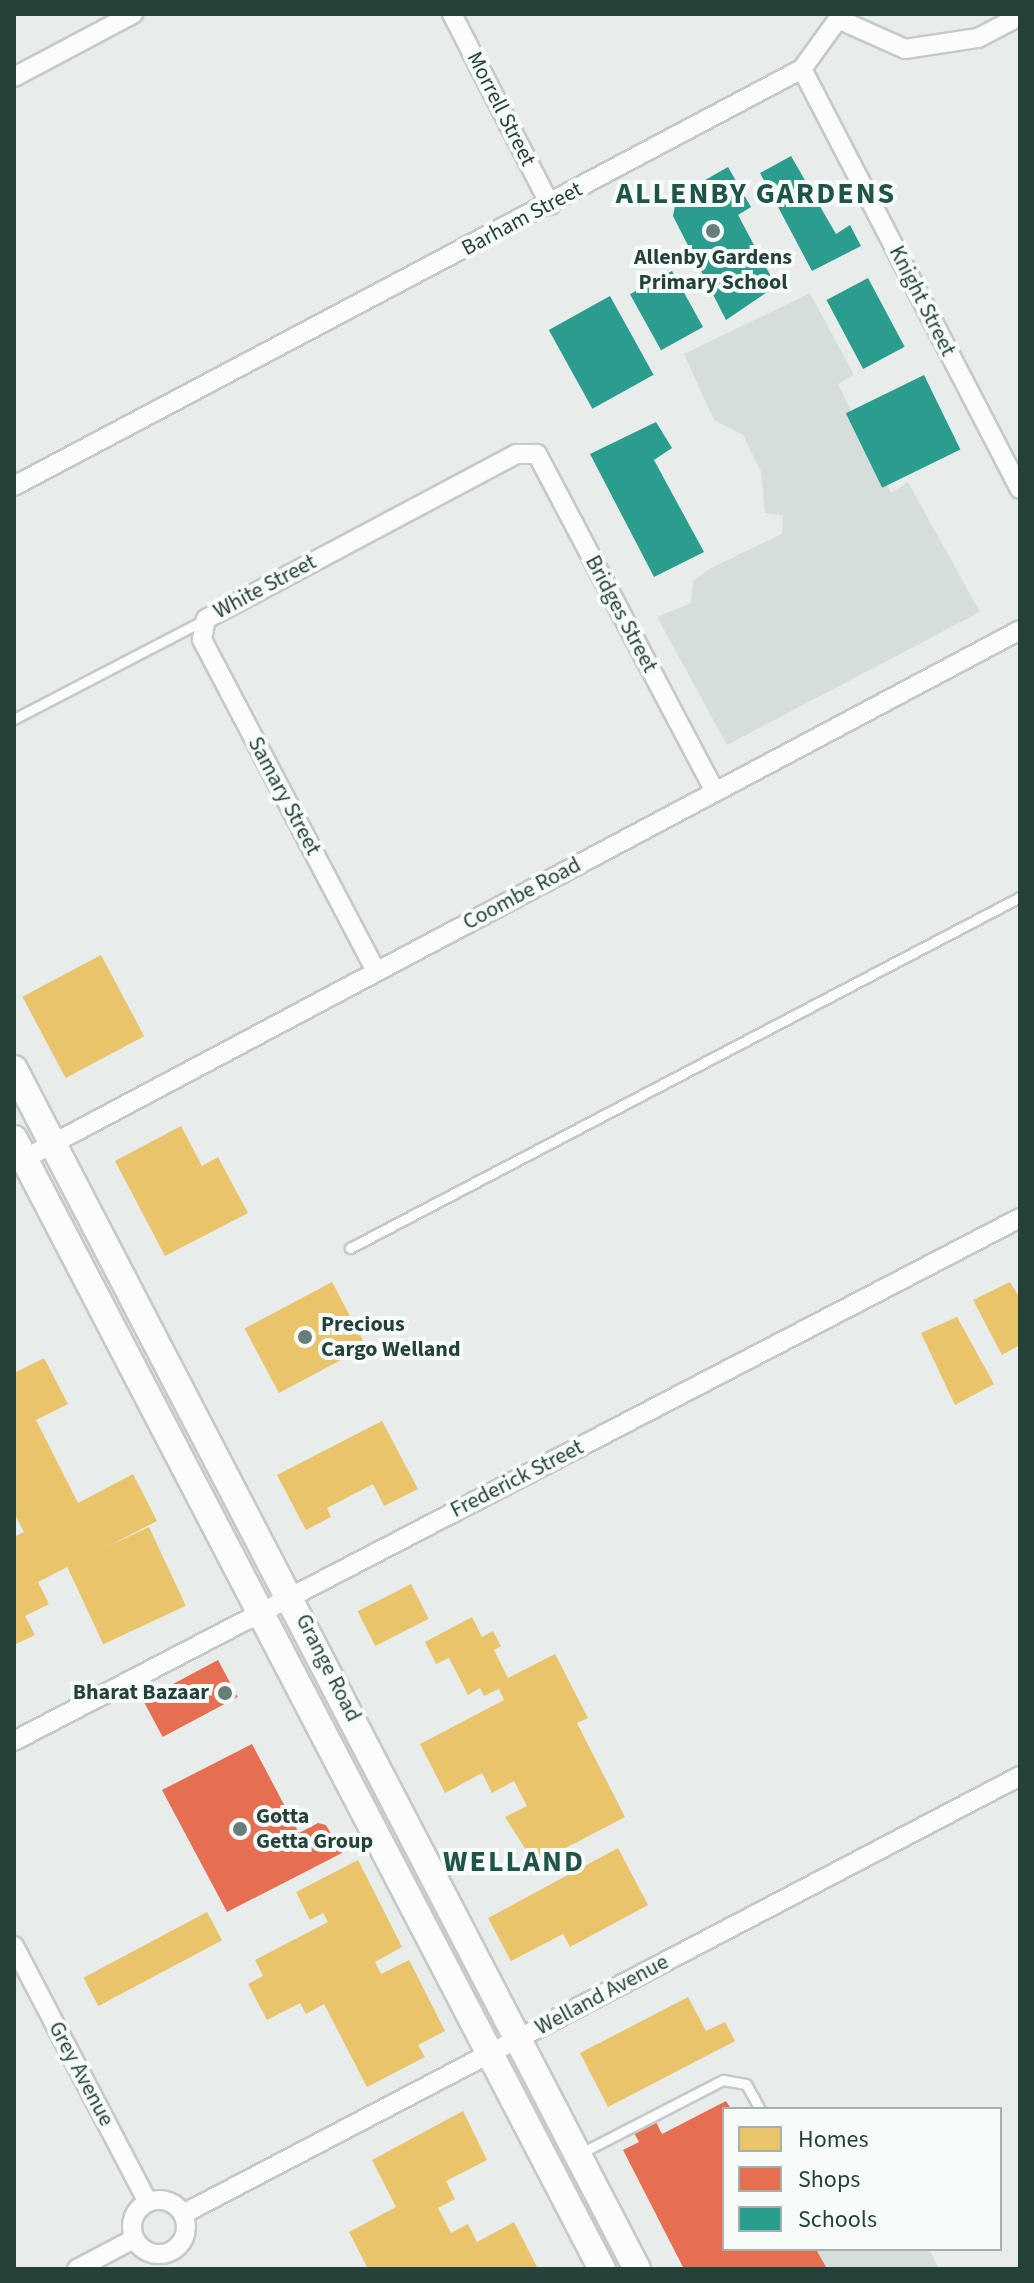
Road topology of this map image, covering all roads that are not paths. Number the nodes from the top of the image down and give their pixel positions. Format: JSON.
{"nodes":[{"id":1,"x":133,"y":14,"type":"edge"},
{"id":2,"x":452,"y":14,"type":"edge"},
{"id":3,"x":1020,"y":16,"type":"edge"},
{"id":4,"x":840,"y":17,"type":"edge"},
{"id":5,"x":802,"y":69,"type":"junction"},
{"id":6,"x":14,"y":77,"type":"edge"},
{"id":7,"x":550,"y":205,"type":"junction"},
{"id":8,"x":516,"y":454,"type":"joint"},
{"id":9,"x":14,"y":486,"type":"edge"},
{"id":10,"x":1020,"y":489,"type":"edge"},
{"id":11,"x":206,"y":619,"type":"junction"},
{"id":12,"x":1020,"y":630,"type":"edge"},
{"id":13,"x":14,"y":719,"type":"edge"},
{"id":14,"x":715,"y":792,"type":"junction"},
{"id":15,"x":1020,"y":897,"type":"edge"},
{"id":16,"x":376,"y":971,"type":"junction"},
{"id":17,"x":14,"y":1069,"type":"edge"},
{"id":18,"x":53,"y":1143,"type":"junction"},
{"id":19,"x":19,"y":1149,"type":"edge"},
{"id":20,"x":1019,"y":1221,"type":"edge"},
{"id":21,"x":350,"y":1248,"type":"dead end"},
{"id":22,"x":291,"y":1597,"type":"junction"},
{"id":23,"x":259,"y":1614,"type":"junction"},
{"id":24,"x":14,"y":1741,"type":"edge"},
{"id":25,"x":1020,"y":1776,"type":"edge"},
{"id":26,"x":14,"y":1946,"type":"edge"},
{"id":27,"x":519,"y":2039,"type":"junction"},
{"id":28,"x":490,"y":2054,"type":"junction"},
{"id":29,"x":759,"y":2107,"type":"edge"},
{"id":30,"x":578,"y":2155,"type":"junction"},
{"id":31,"x":148,"y":2202,"type":"junction"},
{"id":32,"x":183,"y":2214,"type":"junction"},
{"id":33,"x":134,"y":2239,"type":"junction"},
{"id":34,"x":172,"y":2251,"type":"junction"},
{"id":35,"x":77,"y":2269,"type":"edge"},
{"id":36,"x":180,"y":2269,"type":"edge"},
{"id":37,"x":602,"y":2269,"type":"edge"},
{"id":38,"x":637,"y":2269,"type":"edge"}],
"edges":[{"from":1,"to":6,"type":"street"},
{"from":2,"to":7,"type":"street","name":"Morrell Street"},
{"from":3,"to":4,"type":"street","name":"Barham Street"},
{"from":4,"to":5,"type":"street","name":"Barham Street"},
{"from":5,"to":7,"type":"street","name":"Barham Street"},
{"from":5,"to":10,"type":"street","name":"Knight Street"},
{"from":7,"to":9,"type":"street","name":"Barham Street"},
{"from":8,"to":11,"type":"street","name":"White Street"},
{"from":8,"to":14,"type":"street","name":"Bridges Street"},
{"from":11,"to":13,"type":"lane","name":"White Street"},
{"from":11,"to":16,"type":"street","name":"Samary Street"},
{"from":12,"to":14,"type":"street","name":"Coombe Road"},
{"from":14,"to":16,"type":"street","name":"Coombe Road"},
{"from":15,"to":21,"type":"lane"},
{"from":16,"to":18,"type":"street","name":"Coombe Road"},
{"from":17,"to":18,"type":"main road","name":"Grange Road"},
{"from":18,"to":19,"type":"street","name":"Coombe Road"},
{"from":18,"to":22,"type":"main road","name":"Grange Road"},
{"from":19,"to":23,"type":"main road","name":"Grange Road"},
{"from":20,"to":22,"type":"street","name":"Frederick Street"},
{"from":22,"to":23,"type":"street","name":"Frederick Street"},
{"from":22,"to":27,"type":"main road","name":"Grange Road"},
{"from":23,"to":24,"type":"street","name":"Frederick Street"},
{"from":23,"to":28,"type":"main road","name":"Grange Road"},
{"from":25,"to":27,"type":"street","name":"Welland Avenue"},
{"from":26,"to":31,"type":"street","name":"Grey Avenue"},
{"from":27,"to":28,"type":"street","name":"Welland Avenue"},
{"from":27,"to":30,"type":"main road","name":"Grange Road"},
{"from":28,"to":32,"type":"street","name":"Welland Avenue"},
{"from":28,"to":37,"type":"main road","name":"Grange Road"},
{"from":29,"to":30,"type":"lane"},
{"from":30,"to":38,"type":"main road","name":"Grange Road"},
{"from":31,"to":32,"type":"street"},
{"from":31,"to":33,"type":"street"},
{"from":32,"to":34,"type":"street"},
{"from":33,"to":34,"type":"street"},
{"from":33,"to":35,"type":"street"},
{"from":34,"to":36,"type":"street"}]}
